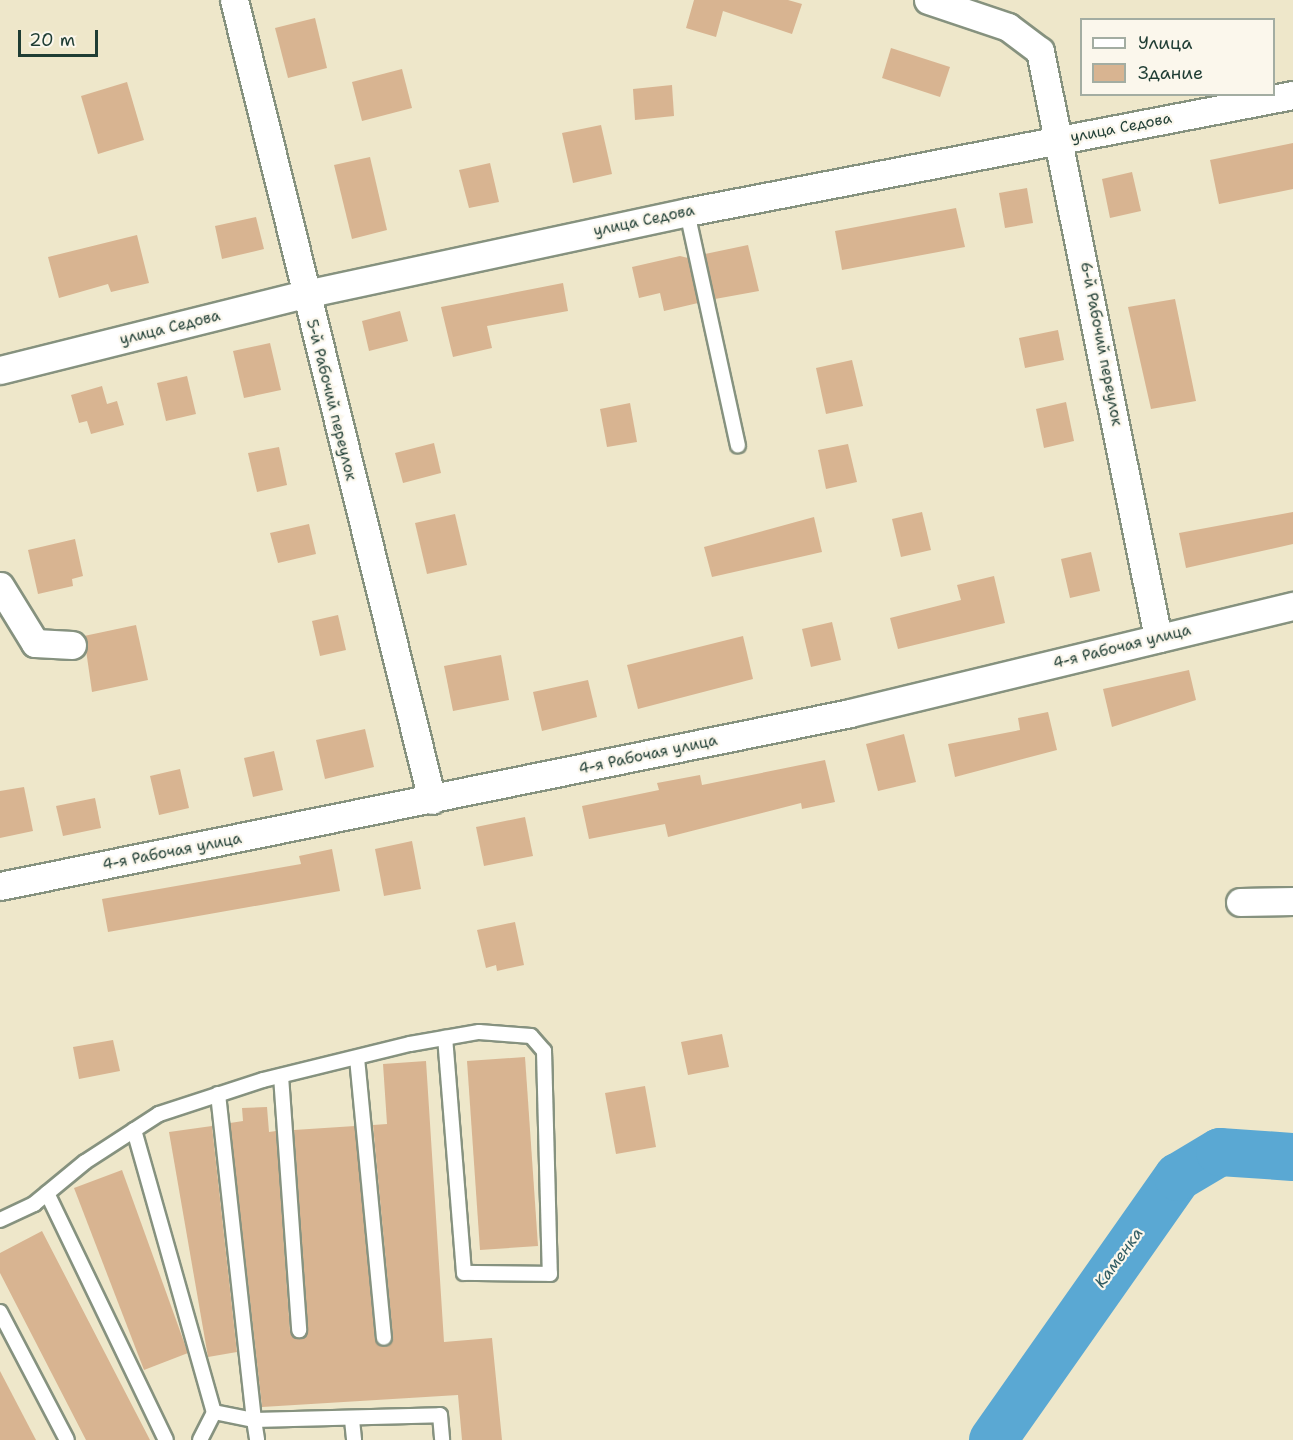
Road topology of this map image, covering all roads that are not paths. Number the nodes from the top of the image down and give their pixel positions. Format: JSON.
{"nodes":[{"id":1,"x":234,"y":0,"type":"edge"},
{"id":2,"x":928,"y":0,"type":"edge"},
{"id":3,"x":1293,"y":95,"type":"edge"},
{"id":4,"x":1061,"y":139,"type":"junction"},
{"id":5,"x":687,"y":212,"type":"junction"},
{"id":6,"x":305,"y":294,"type":"junction"},
{"id":7,"x":0,"y":370,"type":"edge"},
{"id":8,"x":738,"y":446,"type":"dead end"},
{"id":9,"x":0,"y":586,"type":"edge"},
{"id":10,"x":1293,"y":606,"type":"edge"},
{"id":11,"x":1158,"y":638,"type":"junction"},
{"id":12,"x":72,"y":645,"type":"dead end"},
{"id":13,"x":432,"y":800,"type":"junction"},
{"id":14,"x":0,"y":886,"type":"edge"},
{"id":15,"x":1293,"y":901,"type":"edge"},
{"id":16,"x":1240,"y":902,"type":"dead end"},
{"id":17,"x":445,"y":1038,"type":"junction"},
{"id":18,"x":357,"y":1058,"type":"junction"},
{"id":19,"x":281,"y":1076,"type":"junction"},
{"id":20,"x":218,"y":1094,"type":"junction"},
{"id":21,"x":134,"y":1130,"type":"junction"},
{"id":22,"x":47,"y":1193,"type":"junction"},
{"id":23,"x":0,"y":1220,"type":"edge"},
{"id":24,"x":0,"y":1312,"type":"edge"},
{"id":25,"x":299,"y":1330,"type":"dead end"},
{"id":26,"x":384,"y":1338,"type":"dead end"},
{"id":27,"x":214,"y":1412,"type":"junction"},
{"id":28,"x":254,"y":1420,"type":"junction"},
{"id":29,"x":352,"y":1420,"type":"junction"},
{"id":30,"x":67,"y":1440,"type":"edge"},
{"id":31,"x":166,"y":1440,"type":"edge"},
{"id":32,"x":200,"y":1440,"type":"edge"},
{"id":33,"x":256,"y":1440,"type":"edge"},
{"id":34,"x":354,"y":1440,"type":"edge"},
{"id":35,"x":442,"y":1440,"type":"edge"}],
"edges":[{"from":1,"to":6,"type":"street","name":"5-й Рабочий переулок"},
{"from":2,"to":4,"type":"street","name":"6-й Рабочий переулок"},
{"from":3,"to":4,"type":"street","name":"улица Седова"},
{"from":4,"to":5,"type":"street","name":"улица Седова"},
{"from":4,"to":11,"type":"street","name":"6-й Рабочий переулок"},
{"from":5,"to":6,"type":"street","name":"улица Седова"},
{"from":5,"to":8,"type":"lane"},
{"from":6,"to":7,"type":"street","name":"улица Седова"},
{"from":6,"to":13,"type":"street","name":"5-й Рабочий переулок"},
{"from":9,"to":12,"type":"street"},
{"from":10,"to":11,"type":"street","name":"4-я Рабочая улица"},
{"from":11,"to":13,"type":"street","name":"4-я Рабочая улица"},
{"from":13,"to":14,"type":"street","name":"4-я Рабочая улица"},
{"from":15,"to":16,"type":"street"},
{"from":17,"to":17,"type":"lane"},
{"from":17,"to":18,"type":"lane"},
{"from":18,"to":19,"type":"lane"},
{"from":18,"to":26,"type":"lane"},
{"from":19,"to":20,"type":"lane"},
{"from":19,"to":25,"type":"lane"},
{"from":20,"to":21,"type":"lane"},
{"from":20,"to":28,"type":"lane"},
{"from":21,"to":22,"type":"lane"},
{"from":21,"to":27,"type":"lane"},
{"from":22,"to":23,"type":"lane"},
{"from":22,"to":31,"type":"lane"},
{"from":24,"to":30,"type":"lane"},
{"from":27,"to":28,"type":"lane"},
{"from":27,"to":32,"type":"lane"},
{"from":28,"to":29,"type":"lane"},
{"from":28,"to":33,"type":"lane"},
{"from":29,"to":34,"type":"lane"},
{"from":29,"to":35,"type":"lane"}]}
